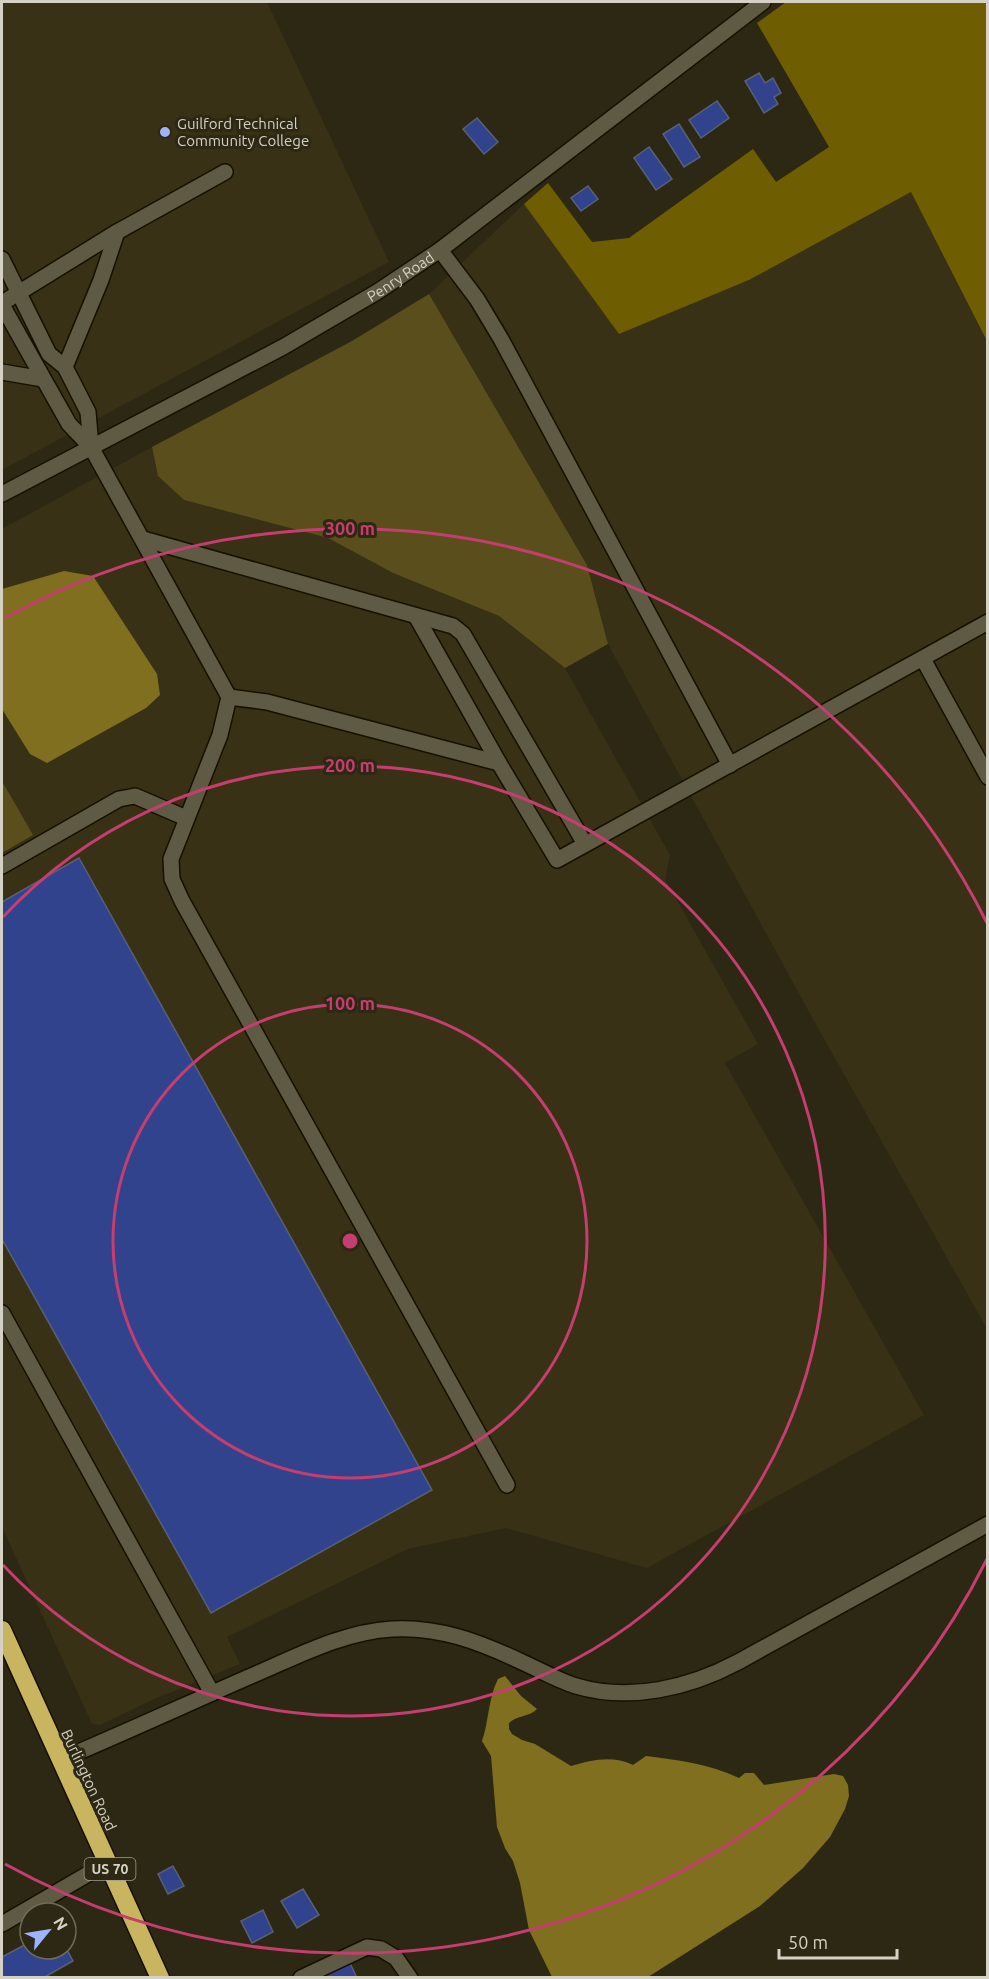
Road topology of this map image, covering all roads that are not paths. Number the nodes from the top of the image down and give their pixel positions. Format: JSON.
{"nodes":[{"id":1,"x":763,"y":2,"type":"edge"},
{"id":2,"x":225,"y":172,"type":"dead end"},
{"id":3,"x":117,"y":232,"type":"junction"},
{"id":4,"x":440,"y":250,"type":"junction"},
{"id":5,"x":2,"y":259,"type":"edge"},
{"id":6,"x":18,"y":293,"type":"junction"},
{"id":7,"x":2,"y":304,"type":"edge"},
{"id":8,"x":65,"y":367,"type":"junction"},
{"id":9,"x":2,"y":372,"type":"edge"},
{"id":10,"x":43,"y":379,"type":"junction"},
{"id":11,"x":91,"y":447,"type":"junction"},
{"id":12,"x":2,"y":494,"type":"edge"},
{"id":13,"x":143,"y":539,"type":"junction"},
{"id":14,"x":416,"y":616,"type":"junction"},
{"id":15,"x":987,"y":622,"type":"edge"},
{"id":16,"x":923,"y":659,"type":"junction"},
{"id":17,"x":229,"y":697,"type":"junction"},
{"id":18,"x":498,"y":763,"type":"junction"},
{"id":19,"x":730,"y":765,"type":"junction"},
{"id":20,"x":987,"y":777,"type":"edge"},
{"id":21,"x":186,"y":818,"type":"junction"},
{"id":22,"x":585,"y":844,"type":"junction"},
{"id":23,"x":2,"y":866,"type":"edge"},
{"id":24,"x":2,"y":1313,"type":"edge"},
{"id":25,"x":507,"y":1485,"type":"dead end"},
{"id":26,"x":987,"y":1524,"type":"edge"},
{"id":27,"x":2,"y":1630,"type":"edge"},
{"id":28,"x":212,"y":1693,"type":"junction"},
{"id":29,"x":60,"y":1760,"type":"junction"},
{"id":30,"x":107,"y":1863,"type":"junction"},
{"id":31,"x":2,"y":1924,"type":"edge"},
{"id":32,"x":160,"y":1977,"type":"edge"},
{"id":33,"x":301,"y":1977,"type":"edge"},
{"id":34,"x":410,"y":1977,"type":"edge"}],
"edges":[{"from":1,"to":4,"type":"street","name":"Penry Road"},
{"from":2,"to":3,"type":"street"},
{"from":3,"to":6,"type":"street"},
{"from":3,"to":8,"type":"street"},
{"from":4,"to":11,"type":"street","name":"Penry Road"},
{"from":4,"to":19,"type":"street"},
{"from":5,"to":6,"type":"street"},
{"from":6,"to":7,"type":"street"},
{"from":6,"to":8,"type":"street"},
{"from":7,"to":10,"type":"street"},
{"from":8,"to":11,"type":"street"},
{"from":9,"to":10,"type":"street"},
{"from":10,"to":11,"type":"street"},
{"from":11,"to":12,"type":"street","name":"Penry Road"},
{"from":11,"to":13,"type":"street"},
{"from":13,"to":14,"type":"street"},
{"from":13,"to":17,"type":"street"},
{"from":14,"to":18,"type":"street"},
{"from":14,"to":22,"type":"street"},
{"from":15,"to":16,"type":"street"},
{"from":16,"to":19,"type":"street"},
{"from":16,"to":20,"type":"street"},
{"from":17,"to":18,"type":"street"},
{"from":17,"to":21,"type":"street"},
{"from":18,"to":22,"type":"street"},
{"from":19,"to":22,"type":"street"},
{"from":21,"to":23,"type":"street"},
{"from":21,"to":25,"type":"street"},
{"from":24,"to":28,"type":"street"},
{"from":26,"to":28,"type":"street"},
{"from":27,"to":29,"type":"highway","name":"Burlington Road","number":"US 70"},
{"from":28,"to":29,"type":"street"},
{"from":29,"to":30,"type":"highway","name":"Burlington Road","number":"US 70"},
{"from":30,"to":31,"type":"street"},
{"from":30,"to":32,"type":"highway","name":"Burlington Road","number":"US 70"},
{"from":33,"to":34,"type":"street"}]}
